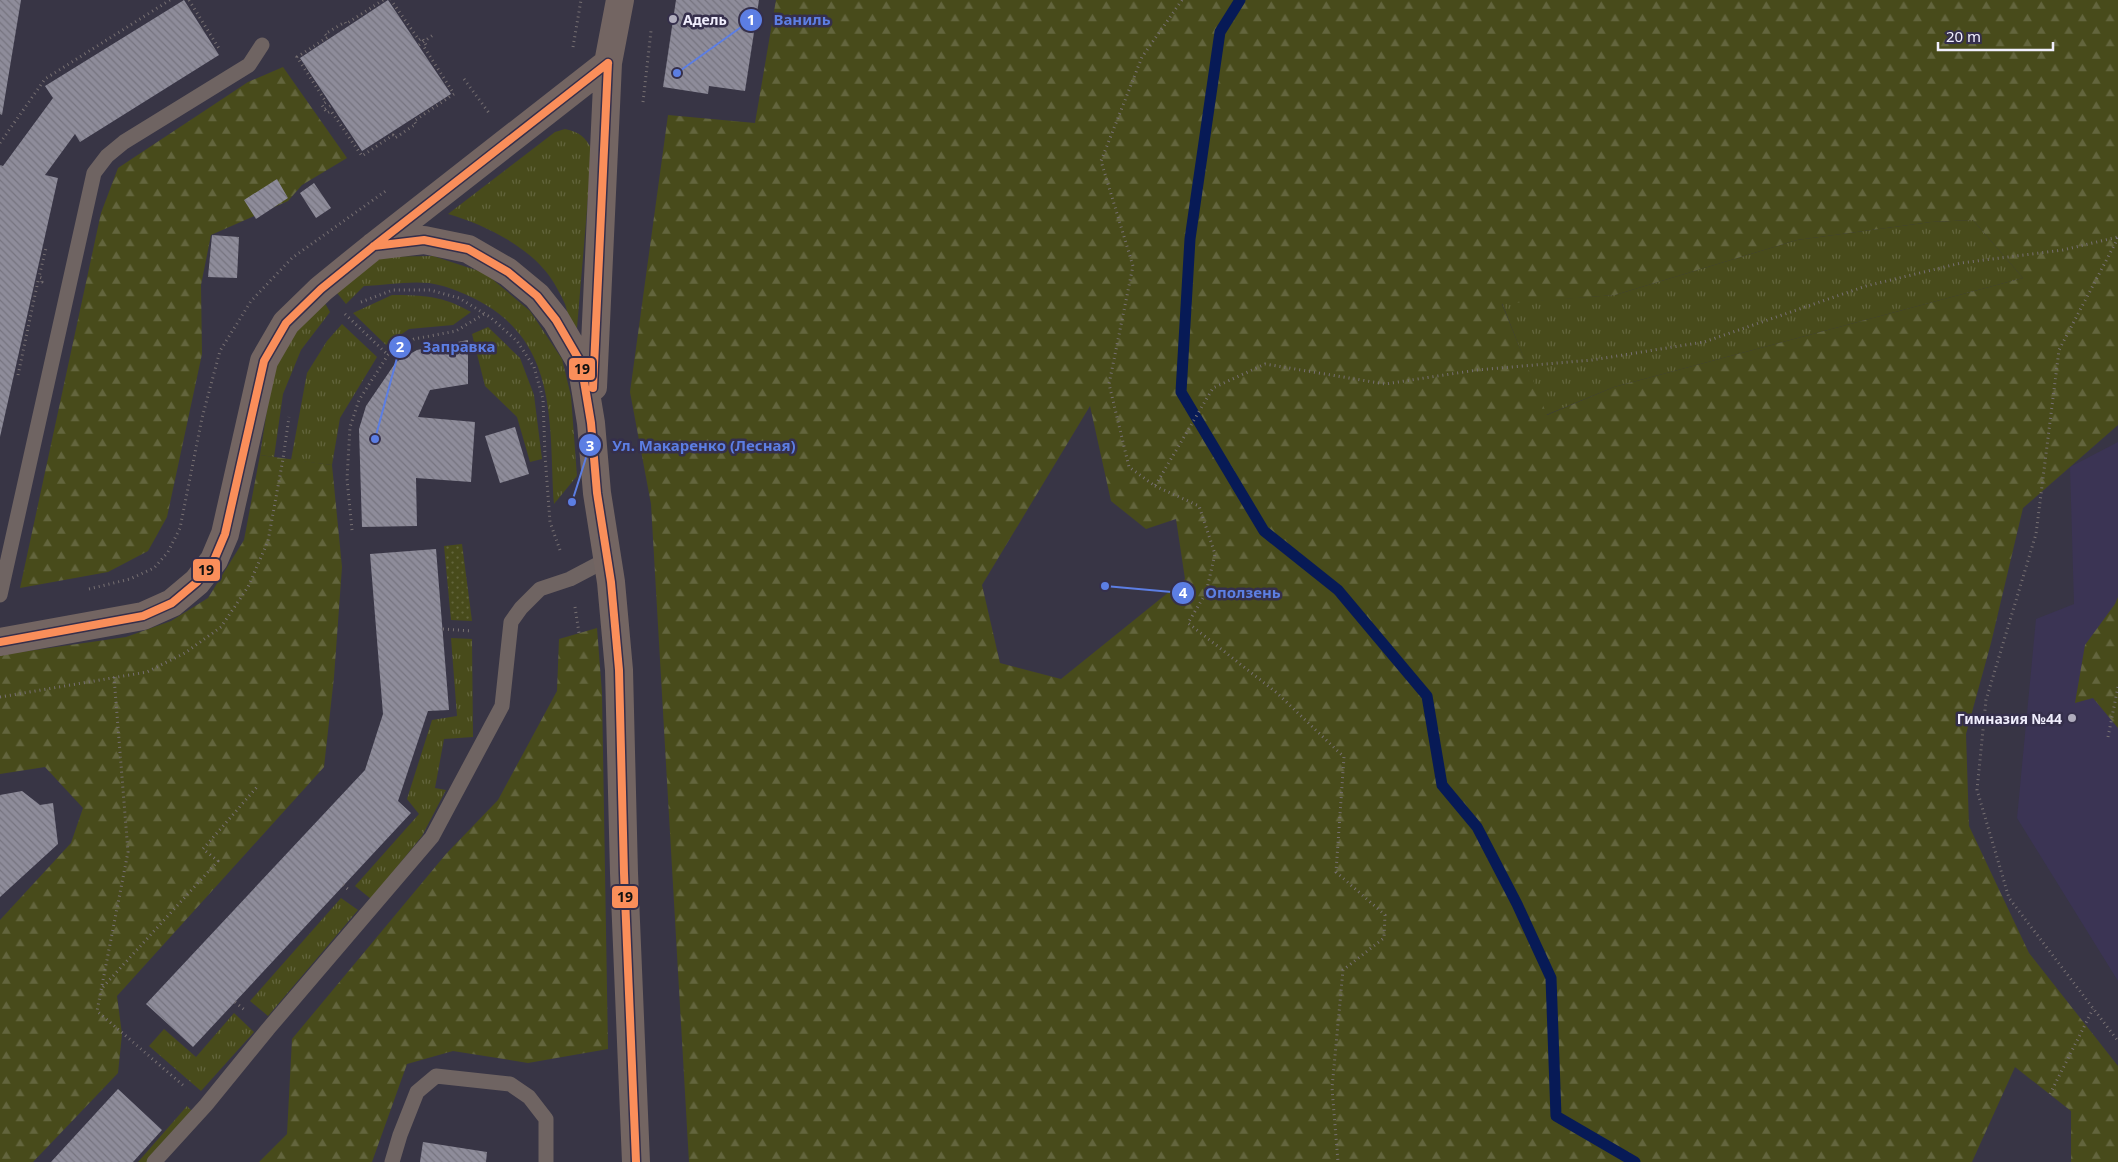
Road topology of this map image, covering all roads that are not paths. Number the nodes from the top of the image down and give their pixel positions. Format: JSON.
{"nodes":[{"id":1,"x":620,"y":0,"type":"edge"},
{"id":2,"x":262,"y":45,"type":"dead end"},
{"id":3,"x":608,"y":63,"type":"junction"},
{"id":4,"x":374,"y":246,"type":"junction"},
{"id":5,"x":591,"y":423,"type":"junction"},
{"id":6,"x":608,"y":559,"type":"junction"},
{"id":7,"x":0,"y":595,"type":"edge"},
{"id":8,"x":0,"y":642,"type":"edge"},
{"id":9,"x":154,"y":1162,"type":"edge"},
{"id":10,"x":392,"y":1162,"type":"edge"},
{"id":11,"x":546,"y":1162,"type":"edge"},
{"id":12,"x":636,"y":1162,"type":"edge"}],
"edges":[{"from":1,"to":3,"type":"street"},
{"from":2,"to":7,"type":"lane"},
{"from":3,"to":4,"type":"street"},
{"from":3,"to":5,"type":"street"},
{"from":4,"to":5,"type":"street"},
{"from":4,"to":8,"type":"street"},
{"from":5,"to":6,"type":"street"},
{"from":6,"to":9,"type":"lane"},
{"from":6,"to":12,"type":"street"},
{"from":10,"to":11,"type":"lane"}]}
